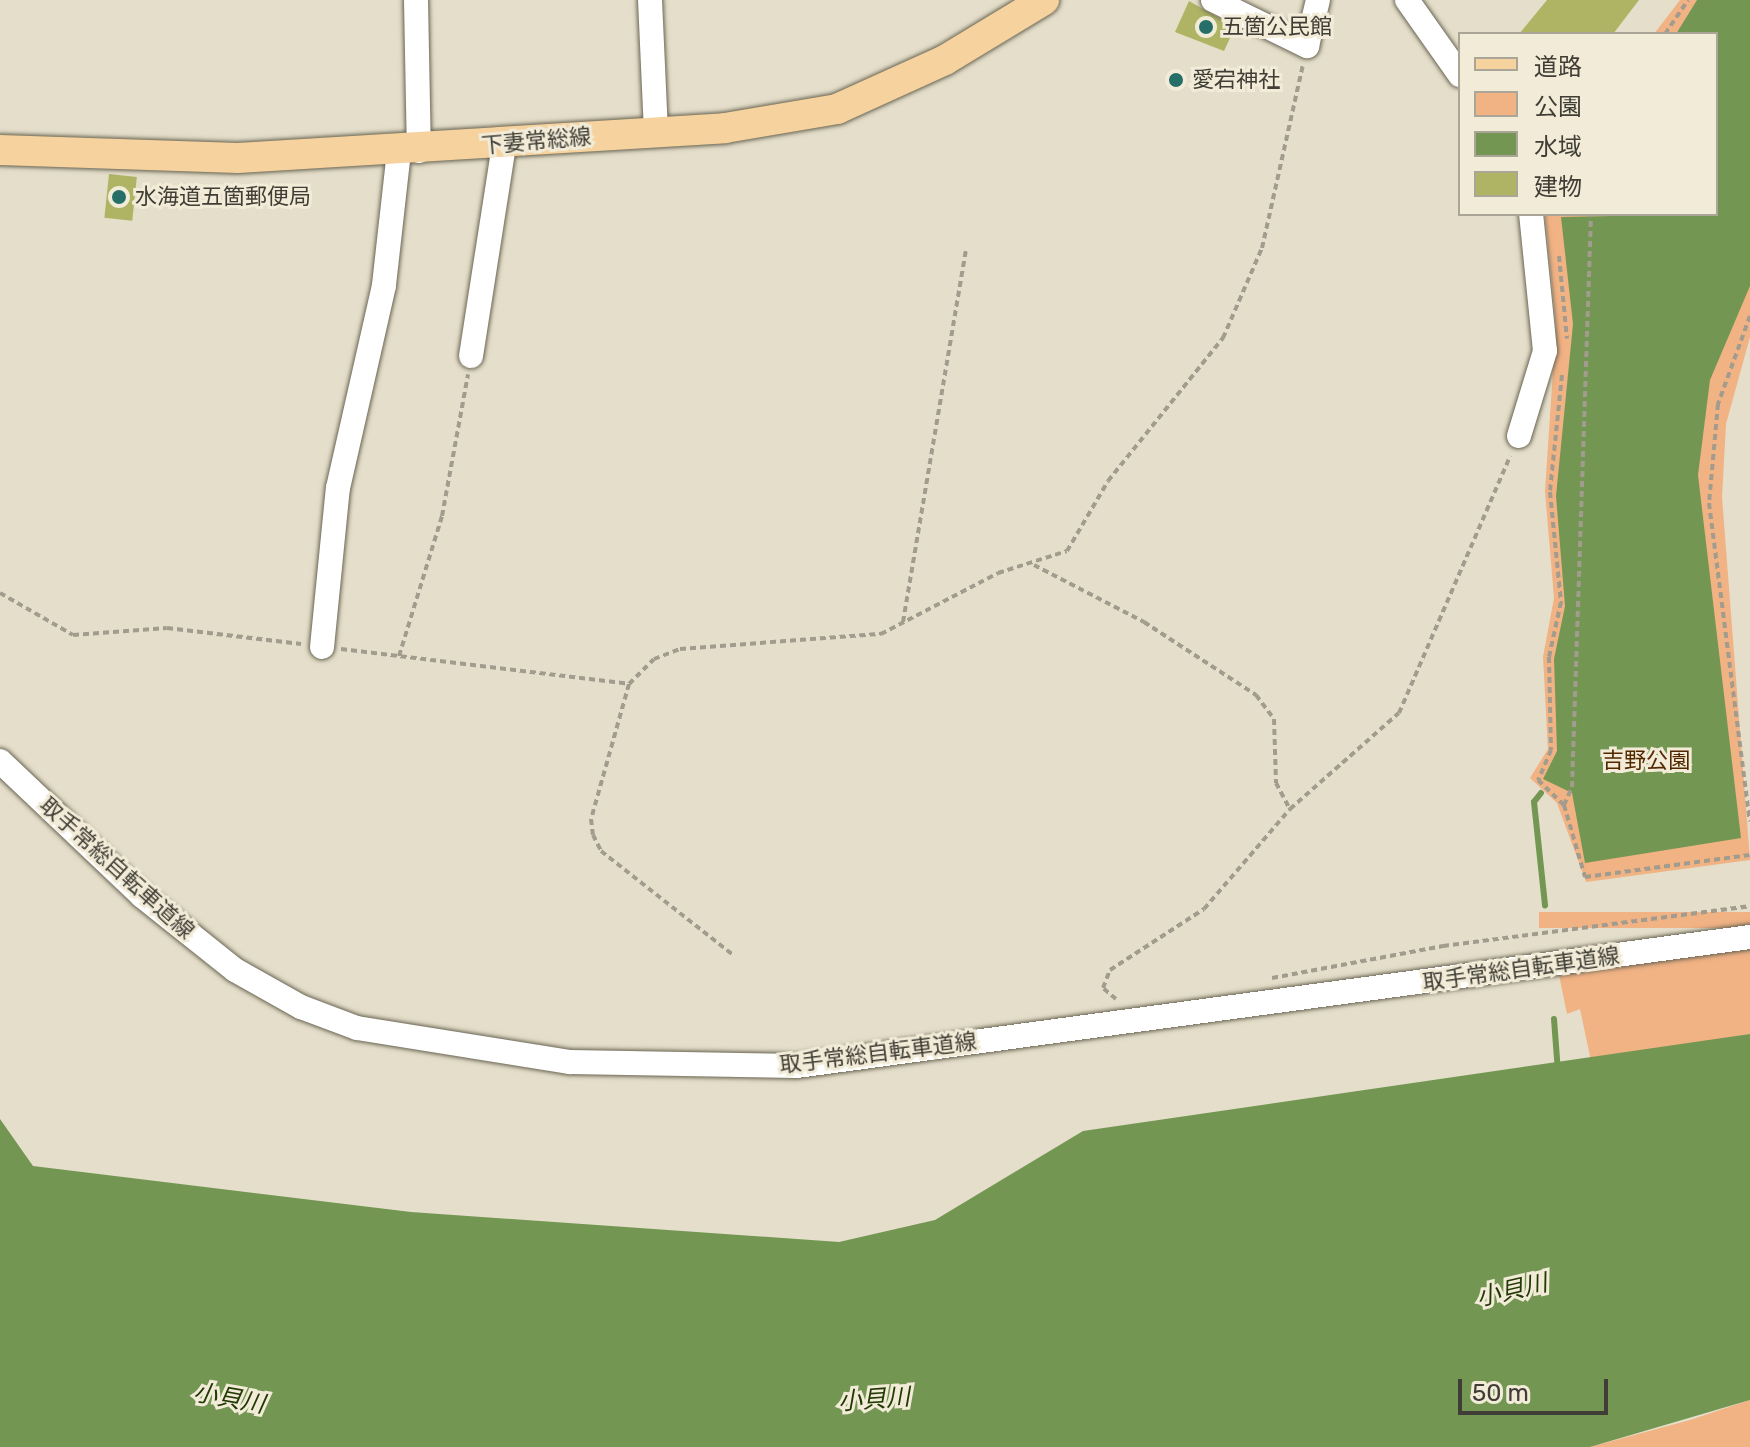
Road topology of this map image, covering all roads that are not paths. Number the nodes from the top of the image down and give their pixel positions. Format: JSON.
{"nodes":[{"id":1,"x":416,"y":0,"type":"edge"},
{"id":2,"x":650,"y":0,"type":"edge"},
{"id":3,"x":1044,"y":0,"type":"edge"},
{"id":4,"x":1213,"y":0,"type":"edge"},
{"id":5,"x":1318,"y":0,"type":"edge"},
{"id":6,"x":1407,"y":0,"type":"edge"},
{"id":7,"x":1458,"y":72,"type":"edge"},
{"id":8,"x":656,"y":132,"type":"junction"},
{"id":9,"x":504,"y":145,"type":"junction"},
{"id":10,"x":0,"y":150,"type":"edge"},
{"id":11,"x":409,"y":151,"type":"junction"},
{"id":12,"x":1531,"y":216,"type":"edge"},
{"id":13,"x":471,"y":356,"type":"road end"},
{"id":14,"x":1519,"y":436,"type":"road end"},
{"id":15,"x":322,"y":647,"type":"road end"},
{"id":16,"x":0,"y":761,"type":"edge"},
{"id":17,"x":1750,"y":937,"type":"edge"}],
"edges":[{"from":1,"to":11,"type":"street"},
{"from":2,"to":8,"type":"street"},
{"from":3,"to":8,"type":"main road","name":"下妻常総線"},
{"from":4,"to":5,"type":"street"},
{"from":6,"to":7,"type":"street"},
{"from":8,"to":9,"type":"main road","name":"下妻常総線"},
{"from":9,"to":11,"type":"main road","name":"下妻常総線"},
{"from":9,"to":13,"type":"street"},
{"from":10,"to":11,"type":"main road","name":"下妻常総線"},
{"from":11,"to":15,"type":"street"},
{"from":12,"to":14,"type":"street"},
{"from":16,"to":17,"type":"street","name":"取手常総自転車道線"}]}
